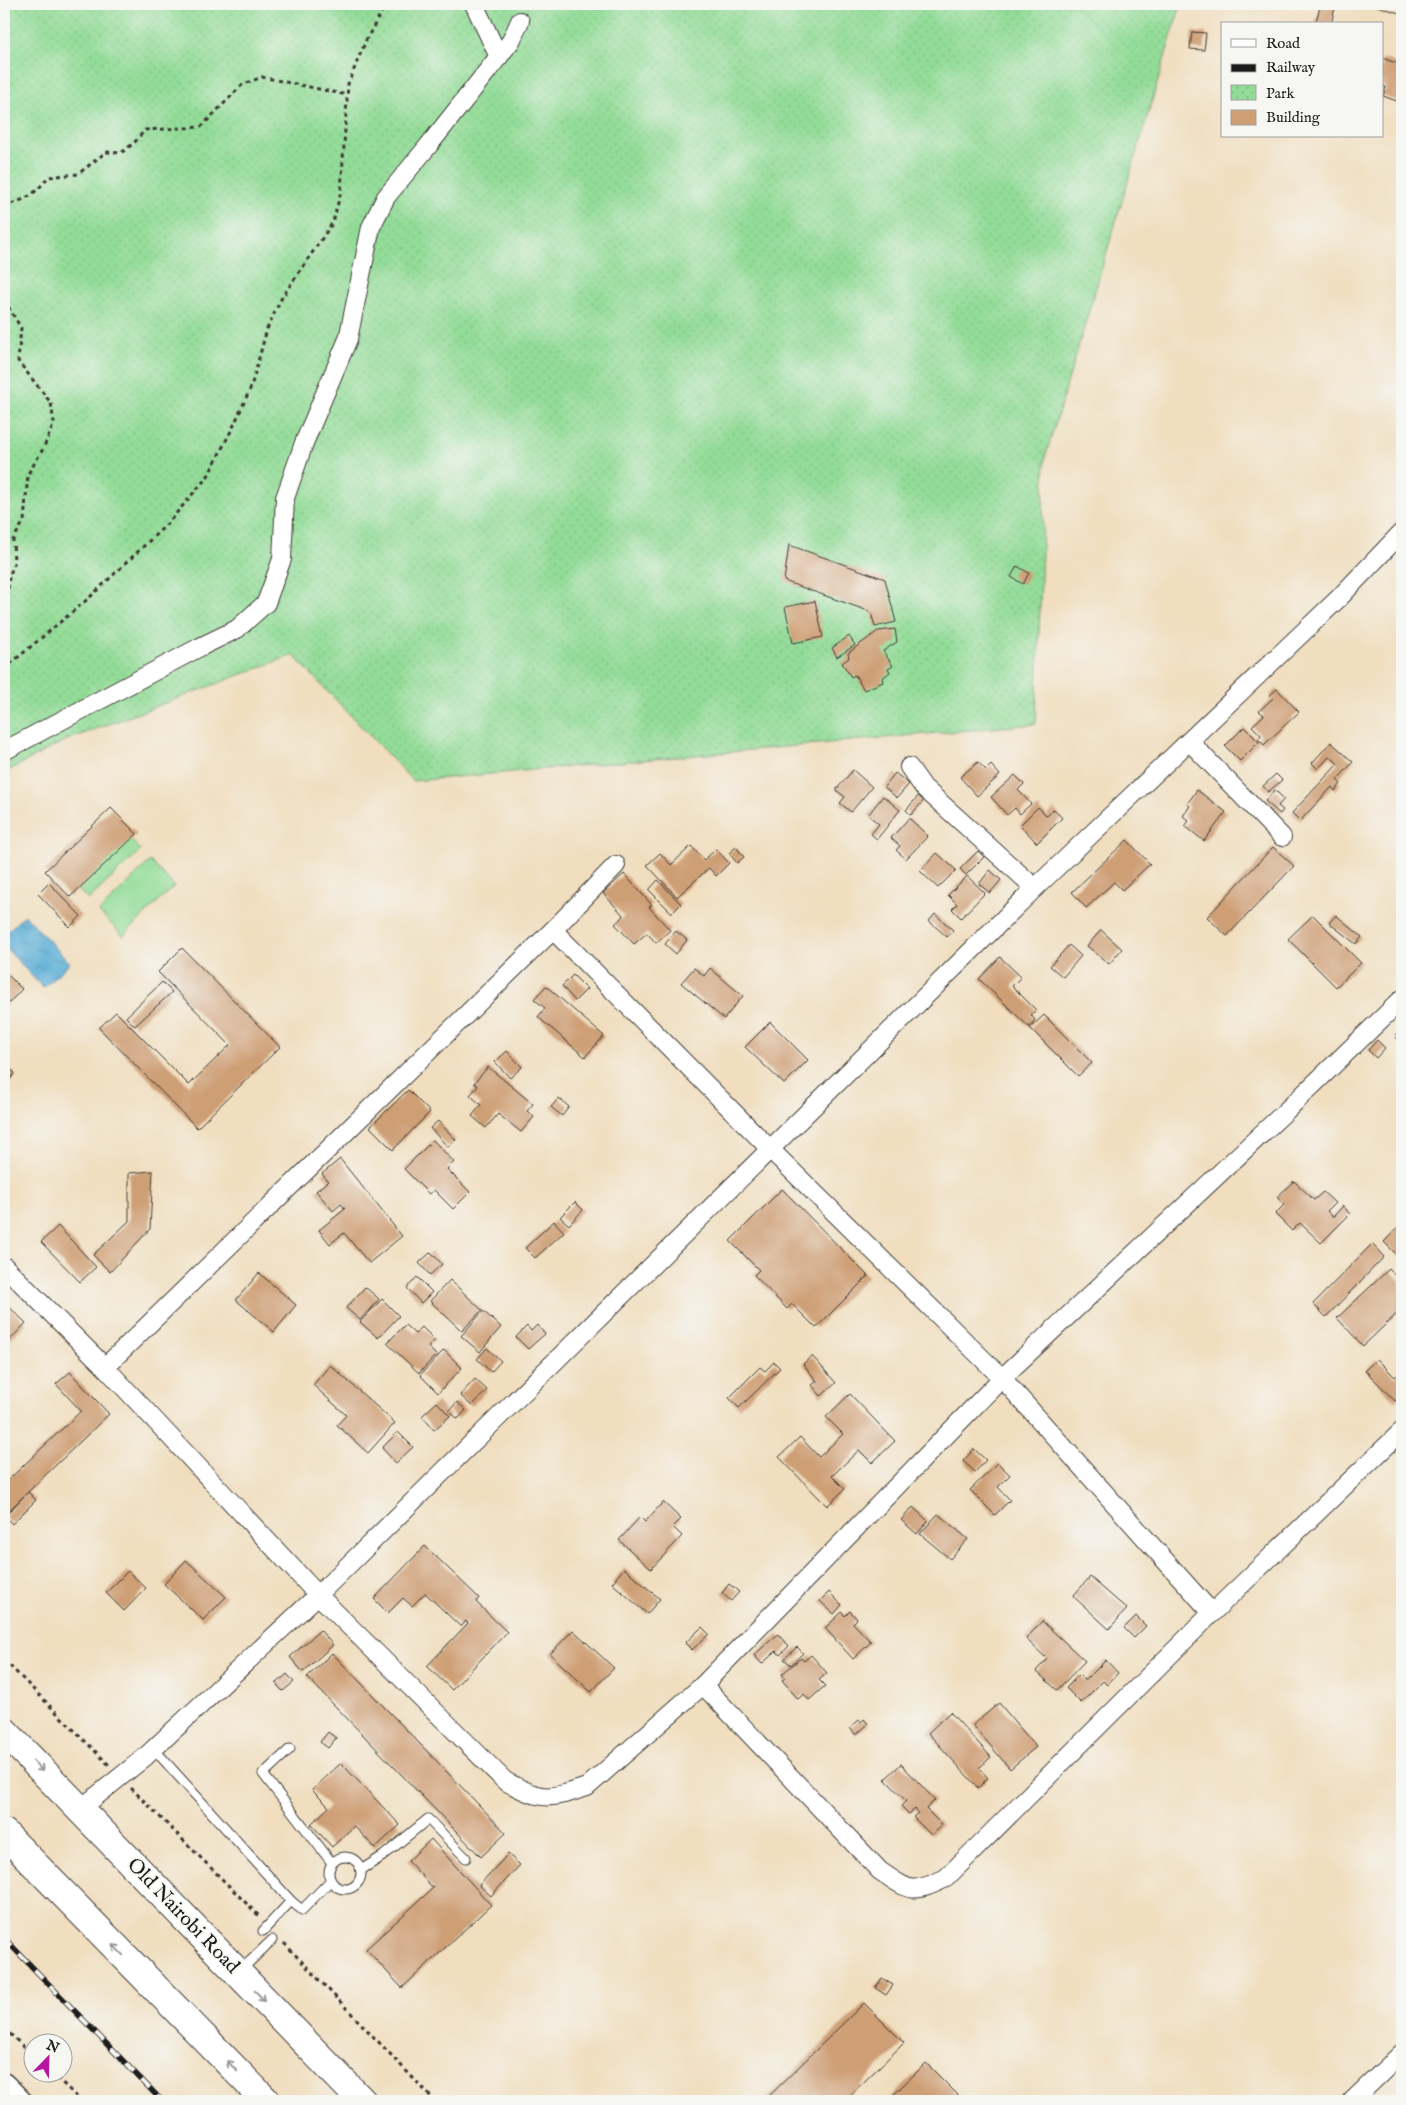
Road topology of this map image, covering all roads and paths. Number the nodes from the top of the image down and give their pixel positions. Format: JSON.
{"nodes":[{"id":1,"x":386,"y":4,"type":"edge"},
{"id":2,"x":474,"y":4,"type":"edge"},
{"id":3,"x":520,"y":21,"type":"dead end"},
{"id":4,"x":499,"y":57,"type":"junction"},
{"id":5,"x":347,"y":95,"type":"junction"},
{"id":6,"x":4,"y":206,"type":"edge"},
{"id":7,"x":4,"y":300,"type":"edge"},
{"id":8,"x":1402,"y":532,"type":"edge"},
{"id":9,"x":4,"y":603,"type":"edge"},
{"id":10,"x":4,"y":669,"type":"edge"},
{"id":11,"x":1189,"y":741,"type":"junction"},
{"id":12,"x":4,"y":751,"type":"edge"},
{"id":13,"x":909,"y":767,"type":"dead end"},
{"id":14,"x":1282,"y":837,"type":"dead end"},
{"id":15,"x":616,"y":865,"type":"dead end"},
{"id":16,"x":1035,"y":888,"type":"junction"},
{"id":17,"x":553,"y":930,"type":"junction"},
{"id":18,"x":1402,"y":999,"type":"edge"},
{"id":19,"x":770,"y":1149,"type":"junction"},
{"id":20,"x":4,"y":1266,"type":"edge"},
{"id":21,"x":105,"y":1367,"type":"junction"},
{"id":22,"x":1002,"y":1378,"type":"junction"},
{"id":23,"x":1402,"y":1431,"type":"edge"},
{"id":24,"x":318,"y":1595,"type":"junction"},
{"id":25,"x":1212,"y":1612,"type":"junction"},
{"id":26,"x":4,"y":1660,"type":"edge"},
{"id":27,"x":703,"y":1685,"type":"junction"},
{"id":28,"x":4,"y":1731,"type":"edge"},
{"id":29,"x":153,"y":1748,"type":"junction"},
{"id":30,"x":290,"y":1749,"type":"dead end"},
{"id":31,"x":121,"y":1777,"type":"junction"},
{"id":32,"x":79,"y":1810,"type":"junction"},
{"id":33,"x":4,"y":1833,"type":"edge"},
{"id":34,"x":466,"y":1858,"type":"dead end"},
{"id":35,"x":332,"y":1863,"type":"junction"},
{"id":36,"x":361,"y":1870,"type":"junction"},
{"id":37,"x":330,"y":1881,"type":"junction"},
{"id":38,"x":291,"y":1901,"type":"junction"},
{"id":39,"x":266,"y":1928,"type":"junction"},
{"id":40,"x":272,"y":1940,"type":"dead end"},
{"id":41,"x":238,"y":1973,"type":"junction"},
{"id":42,"x":4,"y":2028,"type":"edge"},
{"id":43,"x":22,"y":2045,"type":"edge"},
{"id":44,"x":1402,"y":2053,"type":"edge"},
{"id":45,"x":61,"y":2082,"type":"edge"},
{"id":46,"x":4,"y":2084,"type":"edge"},
{"id":47,"x":21,"y":2101,"type":"edge"},
{"id":48,"x":81,"y":2101,"type":"edge"},
{"id":49,"x":266,"y":2101,"type":"edge"},
{"id":50,"x":362,"y":2101,"type":"edge"},
{"id":51,"x":435,"y":2101,"type":"edge"},
{"id":52,"x":1352,"y":2101,"type":"edge"}],
"edges":[{"from":1,"to":5,"type":"path"},
{"from":2,"to":4,"type":"street"},
{"from":3,"to":4,"type":"street"},
{"from":4,"to":12,"type":"street"},
{"from":5,"to":6,"type":"path"},
{"from":5,"to":10,"type":"path"},
{"from":7,"to":9,"type":"path"},
{"from":8,"to":11,"type":"street"},
{"from":11,"to":14,"type":"street"},
{"from":11,"to":16,"type":"street"},
{"from":13,"to":16,"type":"street"},
{"from":15,"to":17,"type":"street"},
{"from":16,"to":19,"type":"street"},
{"from":17,"to":19,"type":"street"},
{"from":17,"to":21,"type":"street"},
{"from":18,"to":22,"type":"street"},
{"from":19,"to":22,"type":"street"},
{"from":19,"to":24,"type":"street"},
{"from":20,"to":21,"type":"street"},
{"from":21,"to":24,"type":"street"},
{"from":22,"to":25,"type":"street"},
{"from":22,"to":27,"type":"street"},
{"from":23,"to":25,"type":"street"},
{"from":24,"to":27,"type":"street"},
{"from":24,"to":29,"type":"street"},
{"from":25,"to":27,"type":"street"},
{"from":26,"to":31,"type":"path"},
{"from":28,"to":32,"type":"highway","name":"Old Nairobi Road","one_way":true},
{"from":29,"to":31,"type":"street"},
{"from":29,"to":38,"type":"lane"},
{"from":30,"to":35,"type":"lane"},
{"from":31,"to":32,"type":"street"},
{"from":31,"to":39,"type":"path"},
{"from":32,"to":41,"type":"highway","name":"Old Nairobi Road"},
{"from":49,"to":33,"type":"highway","one_way":true},
{"from":34,"to":36,"type":"lane"},
{"from":35,"to":36,"type":"lane"},
{"from":35,"to":37,"type":"lane"},
{"from":36,"to":37,"type":"lane"},
{"from":37,"to":38,"type":"lane"},
{"from":38,"to":39,"type":"lane"},
{"from":39,"to":51,"type":"path"},
{"from":40,"to":41,"type":"lane"},
{"from":41,"to":50,"type":"highway","name":"Old Nairobi Road","one_way":true},
{"from":42,"to":43,"type":"path"},
{"from":44,"to":52,"type":"street"},
{"from":45,"to":48,"type":"path"},
{"from":46,"to":47,"type":"street"}]}
